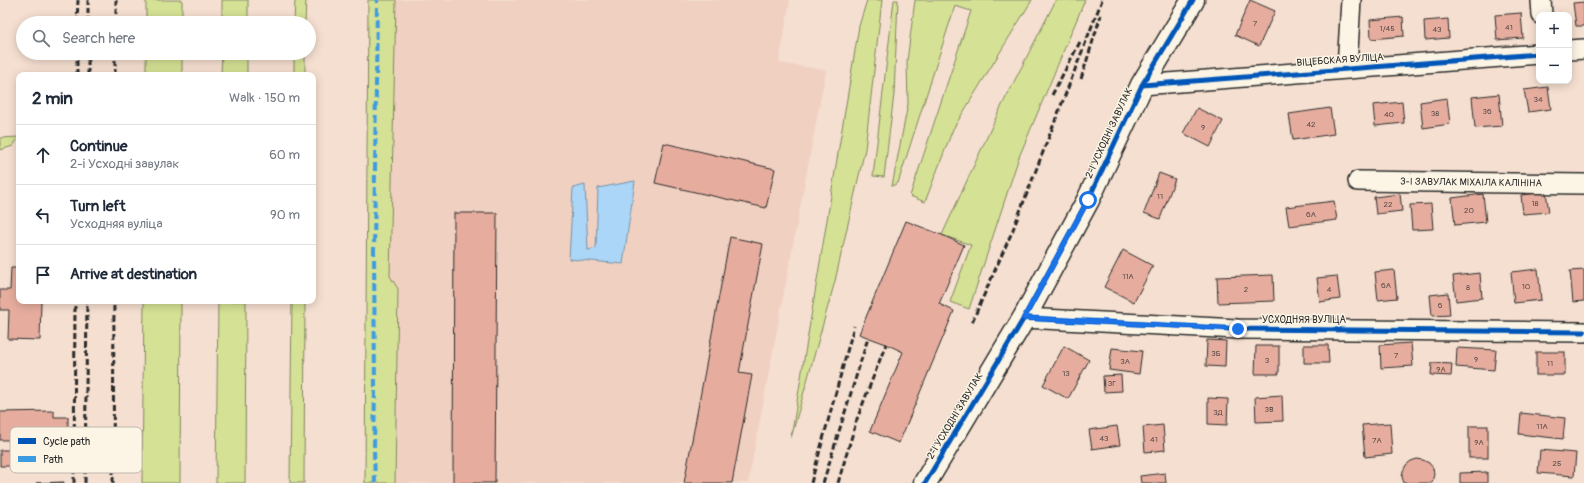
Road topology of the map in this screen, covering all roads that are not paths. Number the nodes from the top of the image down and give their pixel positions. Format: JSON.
{"nodes":[{"id":1,"x":1193,"y":0,"type":"edge"},
{"id":2,"x":1351,"y":0,"type":"edge"},
{"id":3,"x":1541,"y":0,"type":"edge"},
{"id":4,"x":1542,"y":12,"type":"edge"},
{"id":5,"x":1584,"y":49,"type":"edge"},
{"id":6,"x":1572,"y":50,"type":"edge"},
{"id":7,"x":1536,"y":54,"type":"edge"},
{"id":8,"x":1347,"y":68,"type":"junction"},
{"id":9,"x":1142,"y":85,"type":"junction"},
{"id":10,"x":1358,"y":181,"type":"dead end"},
{"id":11,"x":1584,"y":184,"type":"edge"},
{"id":12,"x":1024,"y":318,"type":"junction"},
{"id":13,"x":1584,"y":332,"type":"edge"},
{"id":14,"x":925,"y":483,"type":"edge"}],
"edges":[{"from":1,"to":9,"type":"street","name":"2-І УСХОДНІ ЗАВУЛАК"},
{"from":2,"to":8,"type":"street"},
{"from":3,"to":4,"type":"street"},
{"from":5,"to":6,"type":"street"},
{"from":7,"to":8,"type":"street","name":"ВІЦЕБСКАЯ ВУЛІЦА"},
{"from":8,"to":9,"type":"street","name":"ВІЦЕБСКАЯ ВУЛІЦА"},
{"from":9,"to":12,"type":"street","name":"2-І УСХОДНІ ЗАВУЛАК"},
{"from":10,"to":11,"type":"street","name":"3-І ЗАВУЛАК МІХАІЛА КАЛІНІНА"},
{"from":12,"to":13,"type":"street","name":"УСХОДНЯЯ ВУЛІЦА"},
{"from":12,"to":14,"type":"street","name":"2-І УСХОДНІ ЗАВУЛАК"}]}
